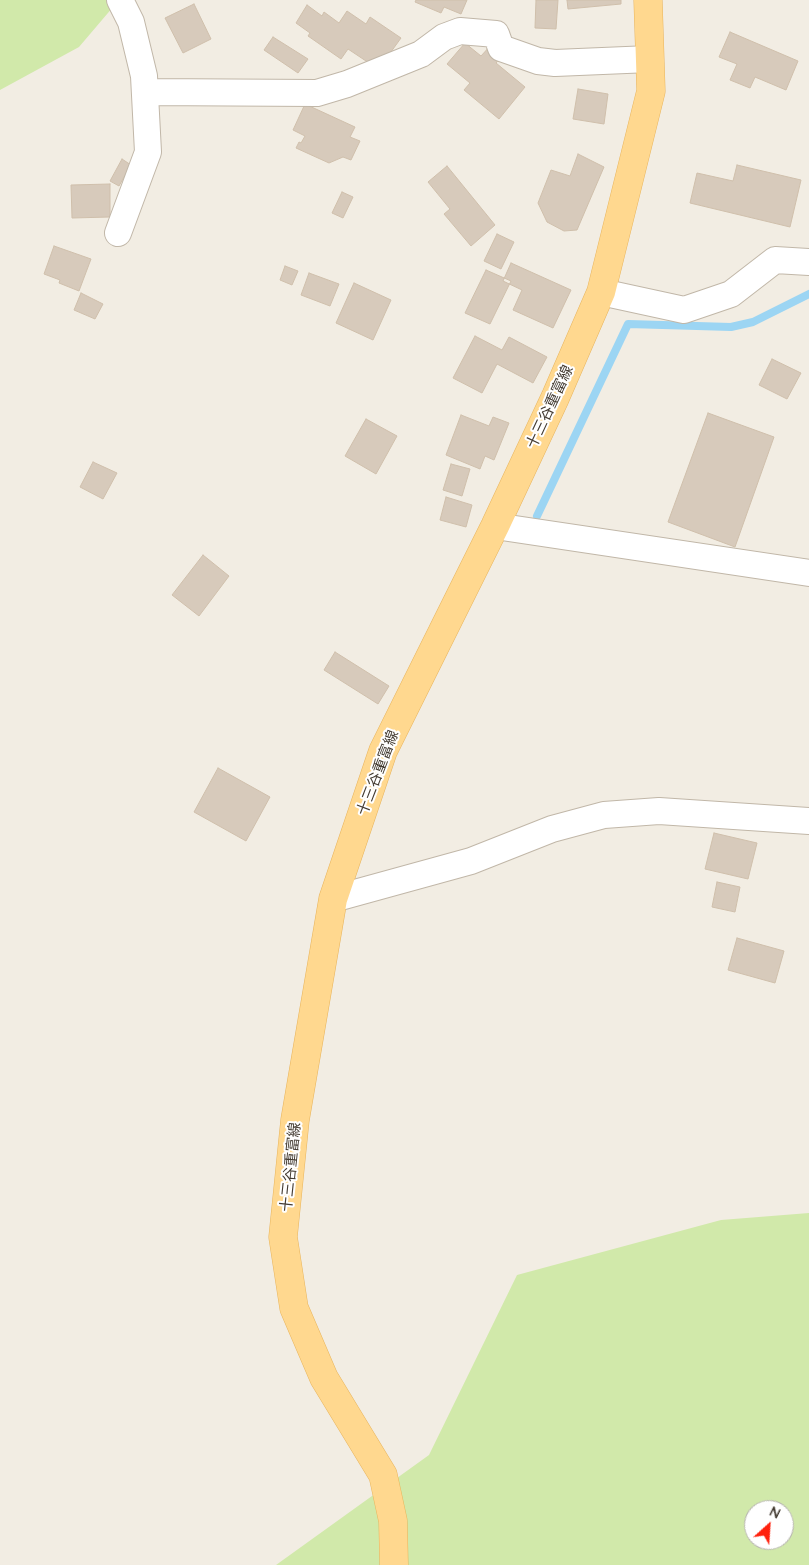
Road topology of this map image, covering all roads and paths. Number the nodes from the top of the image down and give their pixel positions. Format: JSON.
{"nodes":[{"id":1,"x":120,"y":0,"type":"edge"},
{"id":2,"x":648,"y":0,"type":"edge"},
{"id":3,"x":650,"y":59,"type":"junction"},
{"id":4,"x":145,"y":92,"type":"junction"},
{"id":5,"x":118,"y":233,"type":"dead end"},
{"id":6,"x":809,"y":262,"type":"edge"},
{"id":7,"x":601,"y":292,"type":"junction"},
{"id":8,"x":495,"y":526,"type":"junction"},
{"id":9,"x":809,"y":573,"type":"edge"},
{"id":10,"x":809,"y":822,"type":"edge"},
{"id":11,"x":333,"y":899,"type":"junction"},
{"id":12,"x":394,"y":1565,"type":"edge"}],
"edges":[{"from":1,"to":4,"type":"street"},
{"from":2,"to":3,"type":"main road","name":"十三谷重富線"},
{"from":3,"to":4,"type":"street"},
{"from":3,"to":7,"type":"main road","name":"十三谷重富線"},
{"from":4,"to":5,"type":"street"},
{"from":6,"to":7,"type":"street"},
{"from":7,"to":8,"type":"main road","name":"十三谷重富線"},
{"from":8,"to":9,"type":"street"},
{"from":8,"to":11,"type":"main road","name":"十三谷重富線"},
{"from":10,"to":11,"type":"street"},
{"from":11,"to":12,"type":"main road","name":"十三谷重富線"}]}
